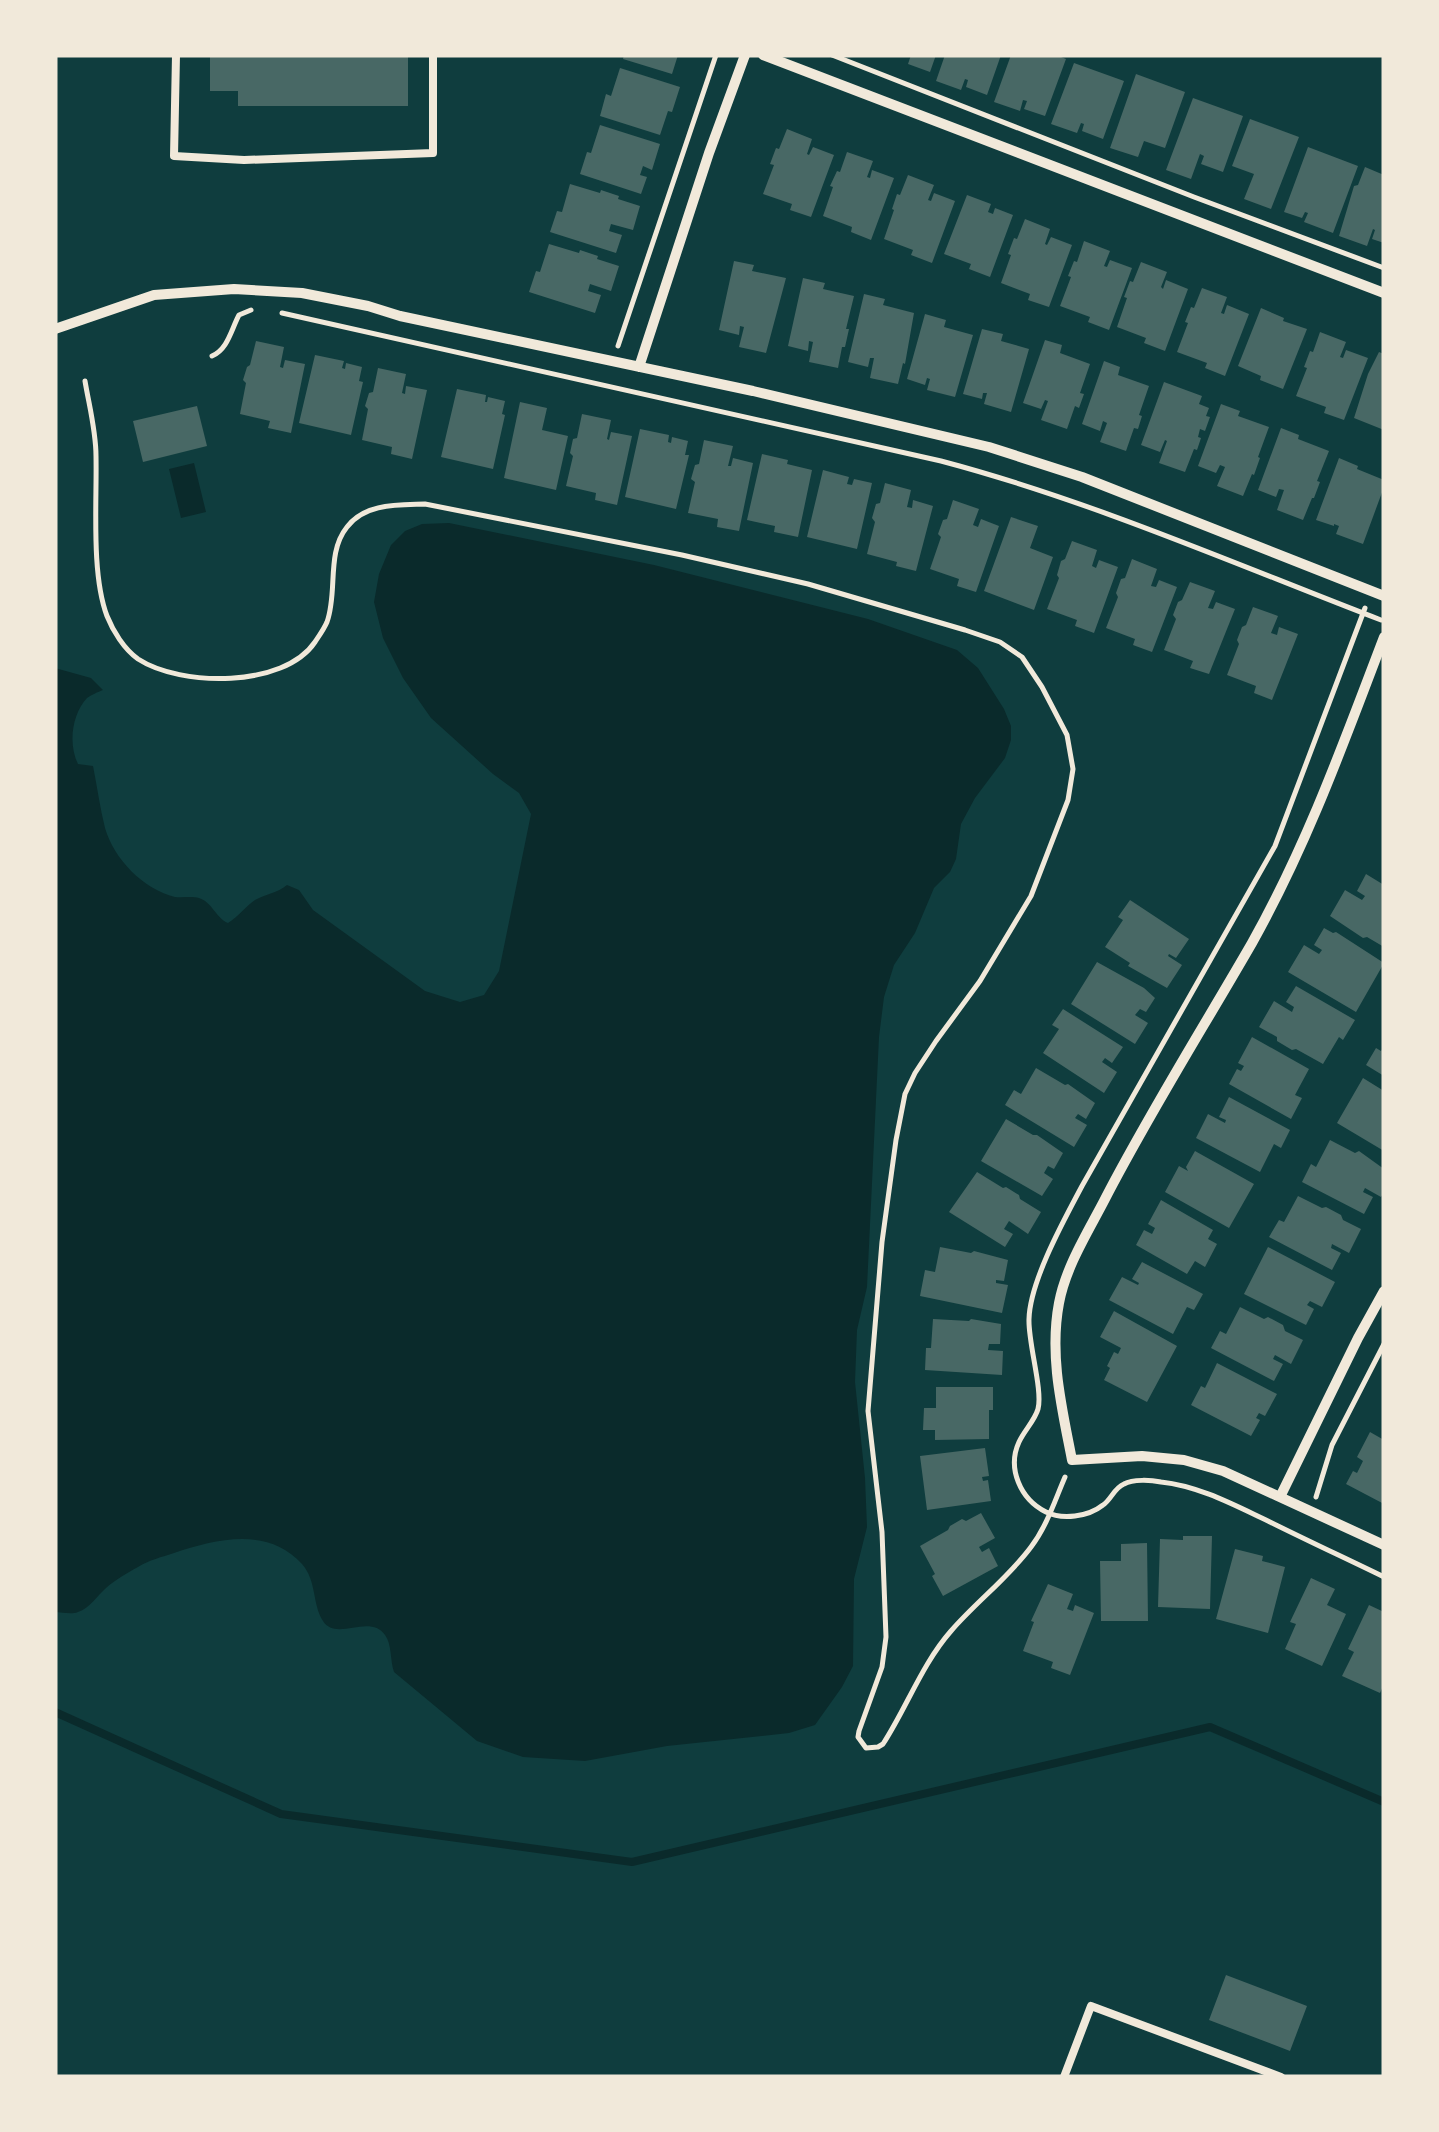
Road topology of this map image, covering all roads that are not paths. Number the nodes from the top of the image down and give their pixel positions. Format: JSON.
{"nodes":[{"id":1,"x":176,"y":55,"type":"edge"},
{"id":2,"x":433,"y":55,"type":"edge"},
{"id":3,"x":745,"y":55,"type":"edge"},
{"id":4,"x":763,"y":55,"type":"edge"},
{"id":5,"x":1384,"y":293,"type":"edge"},
{"id":6,"x":55,"y":329,"type":"edge"},
{"id":7,"x":639,"y":367,"type":"junction"},
{"id":8,"x":1384,"y":596,"type":"edge"},
{"id":9,"x":1384,"y":637,"type":"edge"},
{"id":10,"x":1384,"y":1290,"type":"edge"},
{"id":11,"x":1280,"y":1497,"type":"junction"},
{"id":12,"x":1384,"y":1545,"type":"edge"},
{"id":13,"x":1064,"y":2077,"type":"edge"},
{"id":14,"x":1281,"y":2077,"type":"edge"}],
"edges":[{"from":1,"to":2,"type":"lane"},
{"from":3,"to":7,"type":"street"},
{"from":4,"to":5,"type":"street"},
{"from":6,"to":7,"type":"street"},
{"from":7,"to":8,"type":"street"},
{"from":9,"to":11,"type":"street"},
{"from":10,"to":11,"type":"street"},
{"from":11,"to":12,"type":"street"},
{"from":13,"to":14,"type":"lane"}]}
